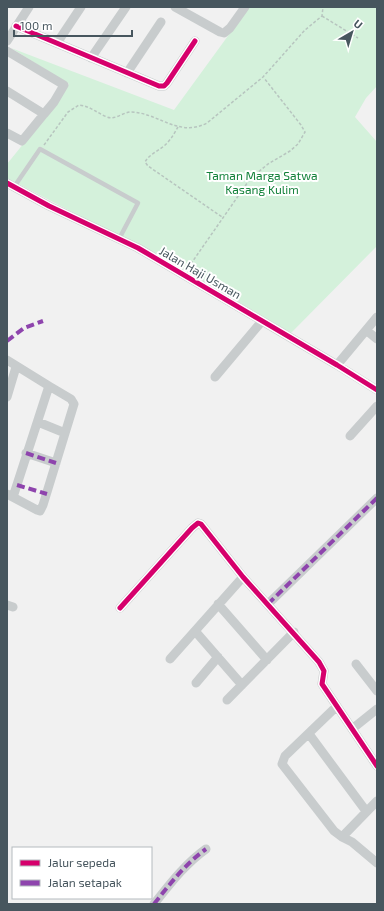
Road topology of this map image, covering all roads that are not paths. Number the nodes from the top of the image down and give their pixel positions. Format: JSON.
{"nodes":[{"id":1,"x":29,"y":7,"type":"edge"},
{"id":2,"x":81,"y":7,"type":"edge"},
{"id":3,"x":126,"y":7,"type":"edge"},
{"id":4,"x":174,"y":7,"type":"edge"},
{"id":5,"x":245,"y":7,"type":"edge"},
{"id":6,"x":190,"y":10,"type":"edge"},
{"id":7,"x":161,"y":22,"type":"dead end"},
{"id":8,"x":16,"y":26,"type":"junction"},
{"id":9,"x":7,"y":41,"type":"edge"},
{"id":10,"x":195,"y":41,"type":"dead end"},
{"id":11,"x":57,"y":43,"type":"junction"},
{"id":12,"x":7,"y":50,"type":"edge"},
{"id":13,"x":91,"y":58,"type":"junction"},
{"id":14,"x":127,"y":73,"type":"junction"},
{"id":15,"x":7,"y":91,"type":"edge"},
{"id":16,"x":44,"y":114,"type":"junction"},
{"id":17,"x":7,"y":133,"type":"edge"},
{"id":18,"x":10,"y":185,"type":"edge"},
{"id":19,"x":118,"y":239,"type":"junction"},
{"id":20,"x":377,"y":317,"type":"edge"},
{"id":21,"x":262,"y":321,"type":"junction"},
{"id":22,"x":366,"y":330,"type":"junction"},
{"id":23,"x":377,"y":339,"type":"edge"},
{"id":24,"x":7,"y":360,"type":"edge"},
{"id":25,"x":337,"y":365,"type":"junction"},
{"id":26,"x":16,"y":367,"type":"junction"},
{"id":27,"x":215,"y":377,"type":"dead end"},
{"id":28,"x":49,"y":386,"type":"junction"},
{"id":29,"x":377,"y":390,"type":"edge"},
{"id":30,"x":7,"y":397,"type":"edge"},
{"id":31,"x":377,"y":406,"type":"edge"},
{"id":32,"x":38,"y":422,"type":"junction"},
{"id":33,"x":65,"y":432,"type":"junction"},
{"id":34,"x":350,"y":436,"type":"dead end"},
{"id":35,"x":26,"y":453,"type":"junction"},
{"id":36,"x":56,"y":463,"type":"junction"},
{"id":37,"x":10,"y":496,"type":"edge"},
{"id":38,"x":377,"y":498,"type":"edge"},
{"id":39,"x":243,"y":577,"type":"junction"},
{"id":40,"x":218,"y":604,"type":"junction"},
{"id":41,"x":268,"y":604,"type":"junction"},
{"id":42,"x":120,"y":608,"type":"dead end"},
{"id":43,"x":195,"y":631,"type":"junction"},
{"id":44,"x":294,"y":632,"type":"junction"},
{"id":45,"x":218,"y":657,"type":"junction"},
{"id":46,"x":170,"y":659,"type":"dead end"},
{"id":47,"x":267,"y":660,"type":"junction"},
{"id":48,"x":356,"y":664,"type":"dead end"},
{"id":49,"x":196,"y":683,"type":"dead end"},
{"id":50,"x":242,"y":685,"type":"junction"},
{"id":51,"x":377,"y":690,"type":"edge"},
{"id":52,"x":227,"y":700,"type":"dead end"},
{"id":53,"x":336,"y":707,"type":"junction"},
{"id":54,"x":377,"y":709,"type":"edge"},
{"id":55,"x":352,"y":729,"type":"junction"},
{"id":56,"x":309,"y":734,"type":"junction"},
{"id":57,"x":377,"y":766,"type":"edge"},
{"id":58,"x":377,"y":801,"type":"edge"},
{"id":59,"x":366,"y":811,"type":"junction"},
{"id":60,"x":342,"y":837,"type":"junction"},
{"id":61,"x":206,"y":849,"type":"dead end"},
{"id":62,"x":377,"y":863,"type":"edge"},
{"id":63,"x":154,"y":904,"type":"edge"}],
"edges":[{"from":1,"to":8,"type":"street"},
{"from":2,"to":11,"type":"street"},
{"from":3,"to":13,"type":"street"},
{"from":4,"to":6,"type":"street"},
{"from":5,"to":6,"type":"street"},
{"from":7,"to":14,"type":"street"},
{"from":8,"to":9,"type":"street"},
{"from":8,"to":11,"type":"street"},
{"from":10,"to":14,"type":"street"},
{"from":11,"to":13,"type":"street"},
{"from":12,"to":16,"type":"street"},
{"from":13,"to":14,"type":"street"},
{"from":15,"to":16,"type":"street"},
{"from":16,"to":17,"type":"street"},
{"from":18,"to":19,"type":"street","name":"Jalan Haji Usman"},
{"from":18,"to":19,"type":"lane"},
{"from":19,"to":21,"type":"street","name":"Jalan Haji Usman"},
{"from":20,"to":22,"type":"street"},
{"from":21,"to":25,"type":"street","name":"Jalan Haji Usman"},
{"from":21,"to":27,"type":"street"},
{"from":22,"to":23,"type":"street"},
{"from":22,"to":25,"type":"street"},
{"from":24,"to":26,"type":"street"},
{"from":25,"to":29,"type":"street","name":"Jalan Haji Usman"},
{"from":26,"to":28,"type":"street"},
{"from":26,"to":30,"type":"street"},
{"from":28,"to":32,"type":"street"},
{"from":28,"to":33,"type":"street"},
{"from":31,"to":34,"type":"street"},
{"from":32,"to":33,"type":"street"},
{"from":32,"to":35,"type":"street"},
{"from":33,"to":36,"type":"street"},
{"from":35,"to":36,"type":"street"},
{"from":35,"to":37,"type":"street"},
{"from":36,"to":37,"type":"street"},
{"from":38,"to":41,"type":"street"},
{"from":39,"to":40,"type":"street"},
{"from":39,"to":41,"type":"street"},
{"from":39,"to":42,"type":"street"},
{"from":40,"to":43,"type":"street"},
{"from":40,"to":47,"type":"street"},
{"from":41,"to":44,"type":"street"},
{"from":43,"to":45,"type":"street"},
{"from":43,"to":46,"type":"street"},
{"from":44,"to":47,"type":"street"},
{"from":44,"to":53,"type":"street"},
{"from":45,"to":49,"type":"street"},
{"from":45,"to":50,"type":"street"},
{"from":47,"to":50,"type":"street"},
{"from":48,"to":51,"type":"street"},
{"from":50,"to":52,"type":"street"},
{"from":53,"to":55,"type":"street"},
{"from":53,"to":56,"type":"street"},
{"from":54,"to":55,"type":"street"},
{"from":55,"to":57,"type":"street"},
{"from":56,"to":59,"type":"street"},
{"from":56,"to":60,"type":"street"},
{"from":58,"to":59,"type":"street"},
{"from":59,"to":60,"type":"street"},
{"from":60,"to":62,"type":"street"},
{"from":61,"to":63,"type":"street"}]}
